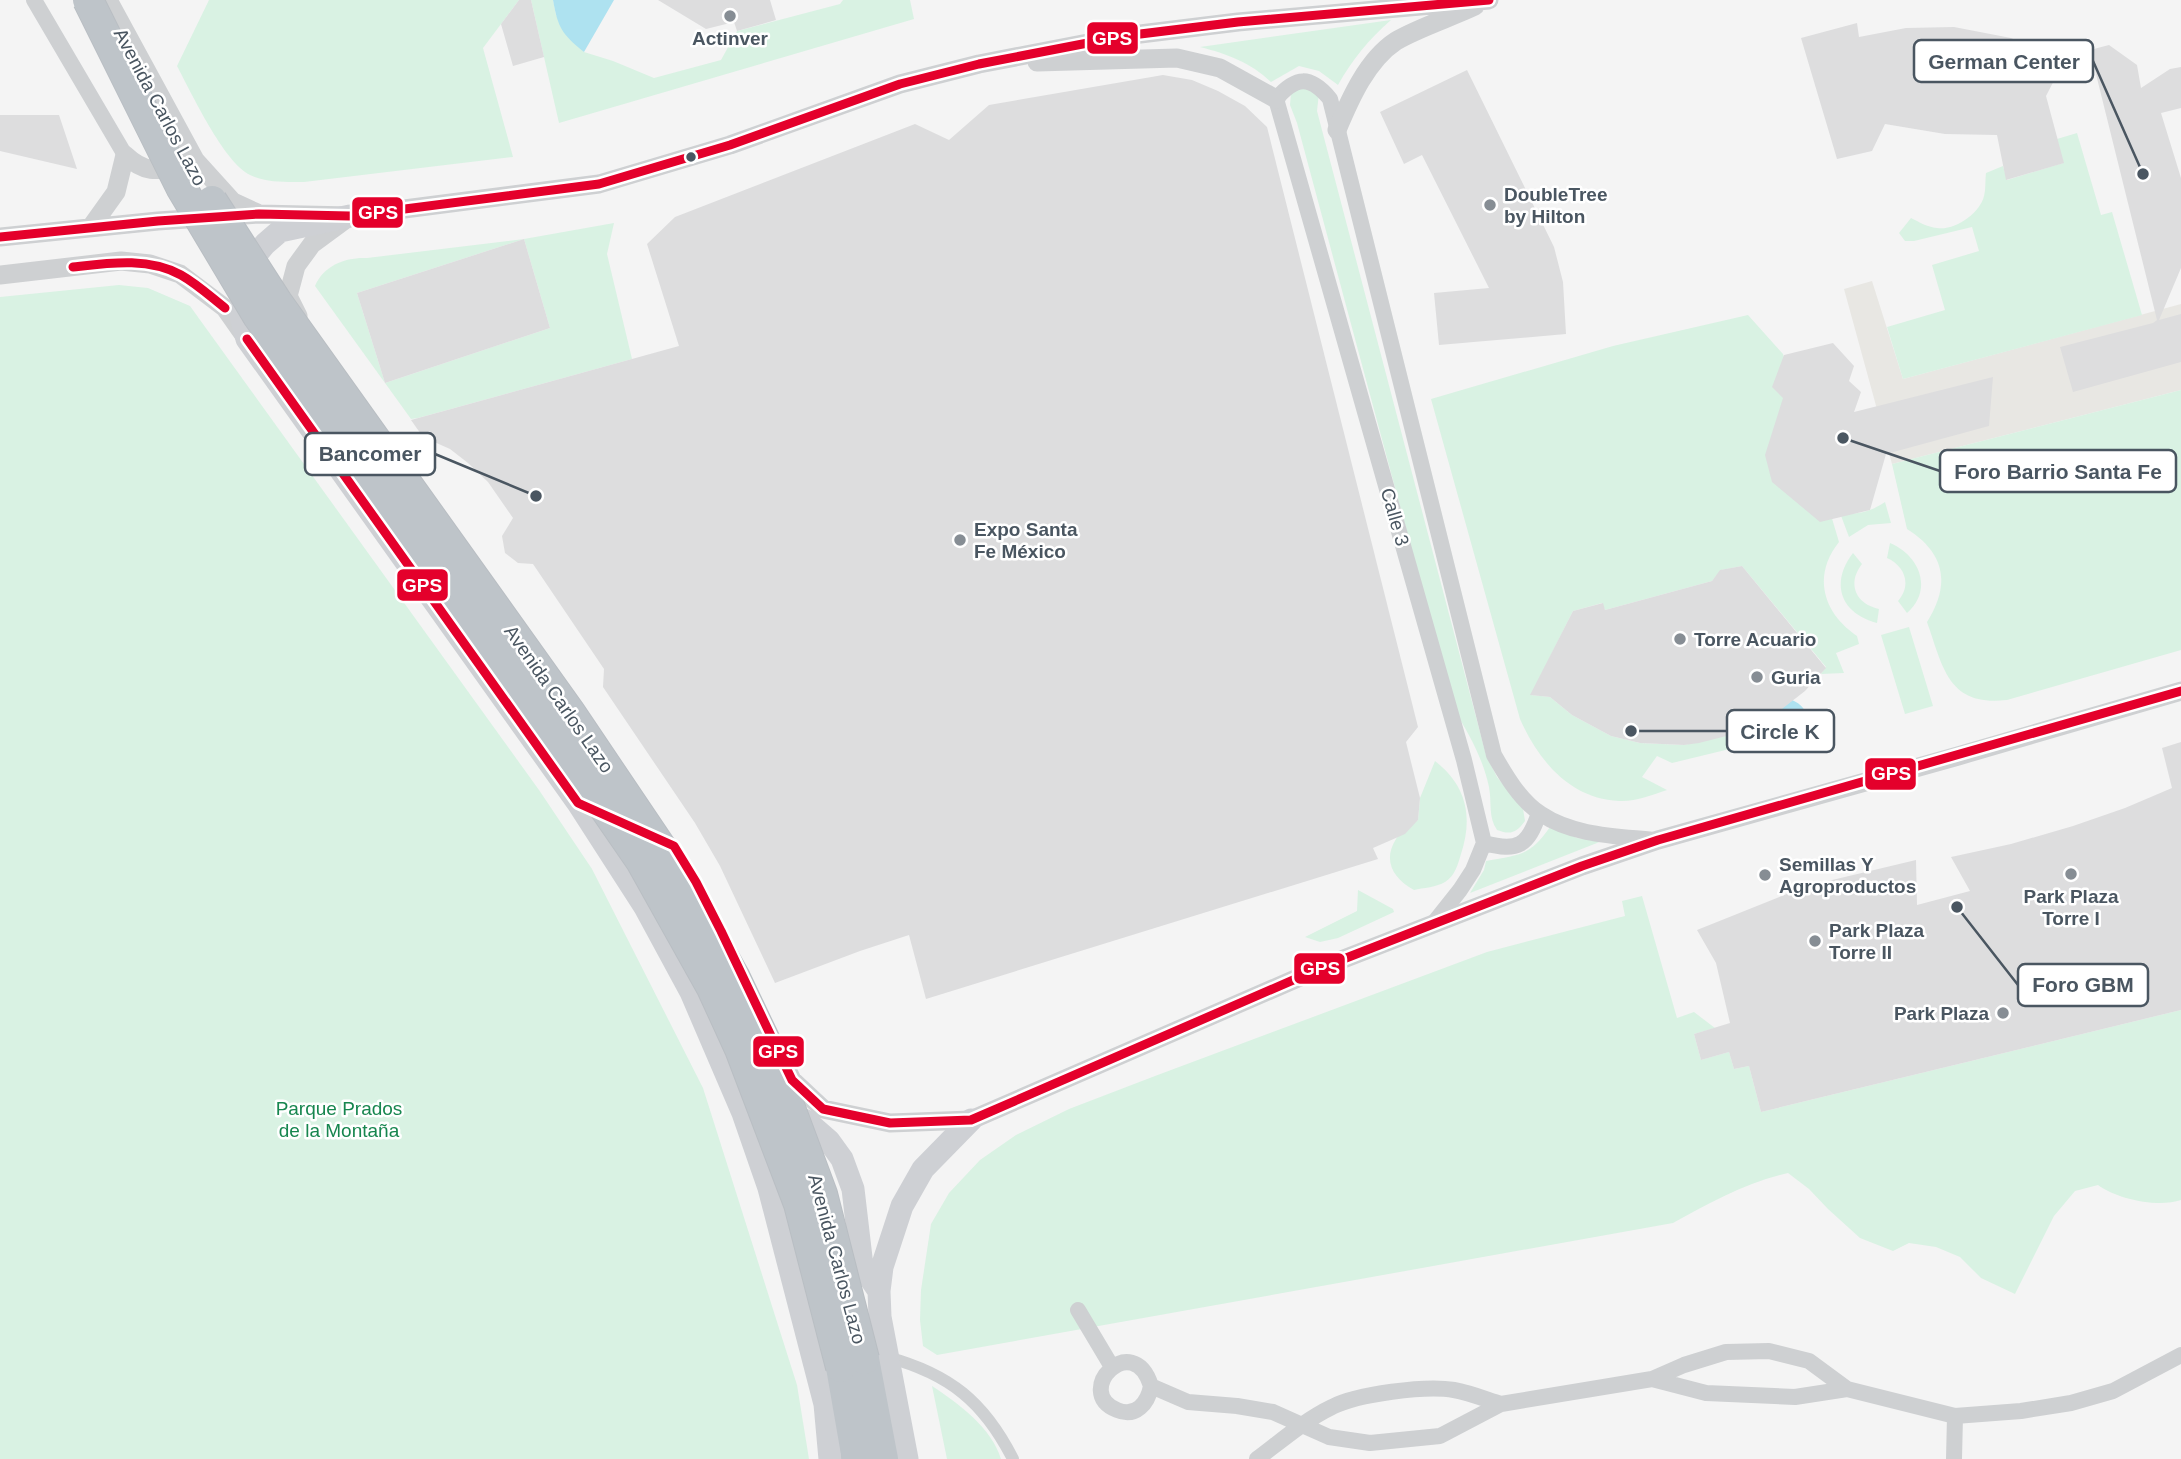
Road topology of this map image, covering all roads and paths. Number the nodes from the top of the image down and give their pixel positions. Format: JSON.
{"nodes":[{"id":1,"x":34,"y":0,"type":"edge"},
{"id":2,"x":88,"y":0,"type":"edge"},
{"id":3,"x":102,"y":0,"type":"edge"},
{"id":4,"x":108,"y":0,"type":"edge"},
{"id":5,"x":1489,"y":0,"type":"edge"},
{"id":6,"x":979,"y":64,"type":"junction"},
{"id":7,"x":1276,"y":99,"type":"junction"},
{"id":8,"x":1337,"y":130,"type":"junction"},
{"id":9,"x":180,"y":132,"type":"junction"},
{"id":10,"x":125,"y":155,"type":"junction"},
{"id":11,"x":259,"y":214,"type":"junction"},
{"id":12,"x":350,"y":216,"type":"junction"},
{"id":13,"x":91,"y":227,"type":"junction"},
{"id":14,"x":0,"y":237,"type":"edge"},
{"id":15,"x":0,"y":275,"type":"edge"},
{"id":16,"x":247,"y":339,"type":"junction"},
{"id":17,"x":2181,"y":691,"type":"edge"},
{"id":18,"x":578,"y":803,"type":"junction"},
{"id":19,"x":1539,"y":813,"type":"junction"},
{"id":20,"x":1658,"y":840,"type":"junction"},
{"id":21,"x":1484,"y":843,"type":"junction"},
{"id":22,"x":674,"y":846,"type":"junction"},
{"id":23,"x":1433,"y":925,"type":"junction"},
{"id":24,"x":743,"y":1113,"type":"junction"},
{"id":25,"x":971,"y":1119,"type":"junction"},
{"id":26,"x":878,"y":1291,"type":"junction"},
{"id":27,"x":1079,"y":1310,"type":"dead end"},
{"id":28,"x":864,"y":1361,"type":"junction"},
{"id":29,"x":2177,"y":1361,"type":"edge"},
{"id":30,"x":1112,"y":1367,"type":"junction"},
{"id":31,"x":1652,"y":1379,"type":"junction"},
{"id":32,"x":1151,"y":1386,"type":"junction"},
{"id":33,"x":1847,"y":1389,"type":"junction"},
{"id":34,"x":1501,"y":1404,"type":"junction"},
{"id":35,"x":1955,"y":1416,"type":"junction"},
{"id":36,"x":1303,"y":1425,"type":"junction"},
{"id":37,"x":830,"y":1459,"type":"edge"},
{"id":38,"x":857,"y":1459,"type":"edge"},
{"id":39,"x":883,"y":1459,"type":"edge"},
{"id":40,"x":907,"y":1459,"type":"edge"},
{"id":41,"x":1013,"y":1459,"type":"edge"},
{"id":42,"x":1257,"y":1459,"type":"edge"},
{"id":43,"x":1954,"y":1459,"type":"edge"}],
"edges":[{"from":1,"to":10,"type":"street"},
{"from":2,"to":28,"type":"highway","name":"Avenida Carlos Lazo","bridge":true},
{"from":3,"to":28,"type":"highway","name":"Avenida Carlos Lazo","bridge":true},
{"from":4,"to":9,"type":"street","name":"Avenida Carlos Lazo"},
{"from":5,"to":6,"type":"street"},
{"from":5,"to":8,"type":"street"},
{"from":6,"to":7,"type":"street"},
{"from":6,"to":12,"type":"street"},
{"from":7,"to":8,"type":"street","name":"Calle 3"},
{"from":7,"to":21,"type":"street","name":"Calle 3"},
{"from":8,"to":19,"type":"street","name":"Calle 3"},
{"from":9,"to":10,"type":"street"},
{"from":9,"to":11,"type":"street","name":"Avenida Carlos Lazo"},
{"from":10,"to":13,"type":"street"},
{"from":11,"to":12,"type":"street"},
{"from":11,"to":13,"type":"street"},
{"from":12,"to":16,"type":"main road"},
{"from":12,"to":22,"type":"street","name":"Avenida Carlos Lazo"},
{"from":13,"to":14,"type":"street"},
{"from":15,"to":16,"type":"street"},
{"from":16,"to":18,"type":"main road"},
{"from":17,"to":20,"type":"street"},
{"from":18,"to":22,"type":"main road"},
{"from":18,"to":24,"type":"main road"},
{"from":19,"to":20,"type":"street","name":"Calle 3"},
{"from":19,"to":21,"type":"street"},
{"from":20,"to":23,"type":"street"},
{"from":21,"to":23,"type":"street"},
{"from":22,"to":25,"type":"street","name":"Avenida Carlos Lazo"},
{"from":23,"to":25,"type":"street"},
{"from":24,"to":26,"type":"main road"},
{"from":24,"to":37,"type":"main road"},
{"from":25,"to":26,"type":"main road","name":"Avenida Carlos Lazo"},
{"from":26,"to":28,"type":"main road","name":"Avenida Carlos Lazo"},
{"from":27,"to":30,"type":"street"},
{"from":28,"to":38,"type":"highway","name":"Avenida Carlos Lazo"},
{"from":28,"to":39,"type":"highway","name":"Avenida Carlos Lazo"},
{"from":28,"to":40,"type":"main road","name":"Avenida Carlos Lazo"},
{"from":28,"to":41,"type":"street"},
{"from":29,"to":35,"type":"street"},
{"from":30,"to":32,"type":"street"},
{"from":30,"to":32,"type":"street"},
{"from":31,"to":33,"type":"street"},
{"from":31,"to":33,"type":"street"},
{"from":31,"to":34,"type":"street"},
{"from":32,"to":36,"type":"street"},
{"from":33,"to":35,"type":"street"},
{"from":34,"to":36,"type":"street"},
{"from":34,"to":36,"type":"street"},
{"from":35,"to":43,"type":"street"},
{"from":36,"to":42,"type":"street"}]}
